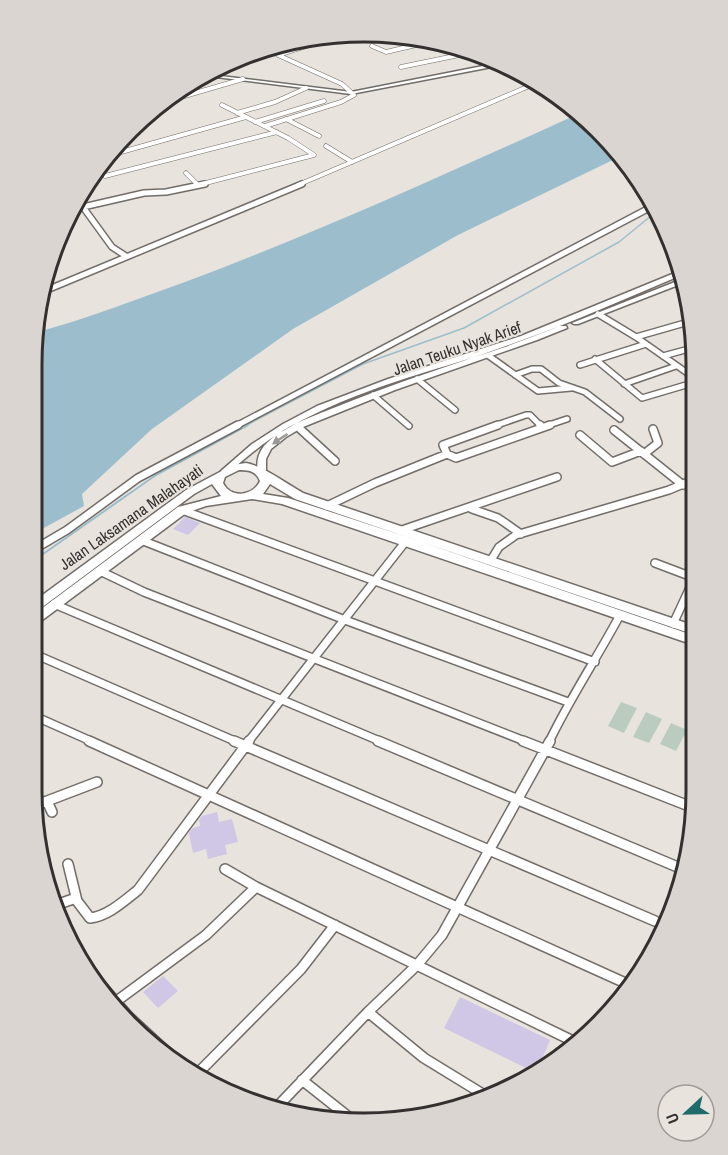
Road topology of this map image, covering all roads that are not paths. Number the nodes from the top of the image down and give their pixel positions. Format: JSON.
{"nodes":[{"id":1,"x":372,"y":46,"type":"dead end"},
{"id":2,"x":412,"y":46,"type":"edge"},
{"id":3,"x":295,"y":49,"type":"edge"},
{"id":4,"x":455,"y":55,"type":"edge"},
{"id":5,"x":486,"y":66,"type":"edge"},
{"id":6,"x":401,"y":67,"type":"dead end"},
{"id":7,"x":219,"y":77,"type":"edge"},
{"id":8,"x":243,"y":79,"type":"junction"},
{"id":9,"x":528,"y":87,"type":"edge"},
{"id":10,"x":306,"y":88,"type":"junction"},
{"id":11,"x":354,"y":93,"type":"junction"},
{"id":12,"x":185,"y":96,"type":"edge"},
{"id":13,"x":324,"y":101,"type":"dead end"},
{"id":14,"x":222,"y":105,"type":"dead end"},
{"id":15,"x":237,"y":113,"type":"junction"},
{"id":16,"x":246,"y":117,"type":"junction"},
{"id":17,"x":286,"y":119,"type":"junction"},
{"id":18,"x":255,"y":122,"type":"junction"},
{"id":19,"x":265,"y":126,"type":"junction"},
{"id":20,"x":277,"y":132,"type":"junction"},
{"id":21,"x":319,"y":136,"type":"dead end"},
{"id":22,"x":326,"y":146,"type":"dead end"},
{"id":23,"x":122,"y":152,"type":"edge"},
{"id":24,"x":352,"y":162,"type":"junction"},
{"id":25,"x":186,"y":173,"type":"dead end"},
{"id":26,"x":105,"y":176,"type":"dead end"},
{"id":27,"x":198,"y":185,"type":"junction"},
{"id":28,"x":646,"y":210,"type":"edge"},
{"id":29,"x":124,"y":255,"type":"junction"},
{"id":30,"x":674,"y":276,"type":"edge"},
{"id":31,"x":676,"y":284,"type":"edge"},
{"id":32,"x":51,"y":288,"type":"edge"},
{"id":33,"x":598,"y":314,"type":"junction"},
{"id":34,"x":683,"y":324,"type":"edge"},
{"id":35,"x":534,"y":336,"type":"junction"},
{"id":36,"x":636,"y":337,"type":"junction"},
{"id":37,"x":646,"y":344,"type":"junction"},
{"id":38,"x":685,"y":350,"type":"edge"},
{"id":39,"x":489,"y":356,"type":"junction"},
{"id":40,"x":663,"y":356,"type":"junction"},
{"id":41,"x":595,"y":360,"type":"junction"},
{"id":42,"x":580,"y":365,"type":"dead end"},
{"id":43,"x":676,"y":366,"type":"junction"},
{"id":44,"x":686,"y":374,"type":"edge"},
{"id":45,"x":515,"y":375,"type":"junction"},
{"id":46,"x":417,"y":379,"type":"junction"},
{"id":47,"x":624,"y":384,"type":"junction"},
{"id":48,"x":686,"y":384,"type":"edge"},
{"id":49,"x":573,"y":388,"type":"junction"},
{"id":50,"x":373,"y":395,"type":"junction"},
{"id":51,"x":455,"y":410,"type":"dead end"},
{"id":52,"x":567,"y":419,"type":"dead end"},
{"id":53,"x":621,"y":419,"type":"dead end"},
{"id":54,"x":409,"y":426,"type":"dead end"},
{"id":55,"x":298,"y":427,"type":"junction"},
{"id":56,"x":542,"y":427,"type":"junction"},
{"id":57,"x":653,"y":429,"type":"dead end"},
{"id":58,"x":614,"y":430,"type":"dead end"},
{"id":59,"x":580,"y":435,"type":"dead end"},
{"id":60,"x":643,"y":453,"type":"junction"},
{"id":61,"x":447,"y":454,"type":"junction"},
{"id":62,"x":335,"y":461,"type":"dead end"},
{"id":63,"x":222,"y":473,"type":"junction"},
{"id":64,"x":263,"y":474,"type":"junction"},
{"id":65,"x":557,"y":477,"type":"dead end"},
{"id":66,"x":686,"y":484,"type":"edge"},
{"id":67,"x":683,"y":485,"type":"junction"},
{"id":68,"x":251,"y":495,"type":"junction"},
{"id":69,"x":236,"y":497,"type":"junction"},
{"id":70,"x":327,"y":506,"type":"junction"},
{"id":71,"x":469,"y":508,"type":"junction"},
{"id":72,"x":182,"y":510,"type":"junction"},
{"id":73,"x":521,"y":534,"type":"junction"},
{"id":74,"x":404,"y":536,"type":"junction"},
{"id":75,"x":141,"y":540,"type":"junction"},
{"id":76,"x":42,"y":545,"type":"edge"},
{"id":77,"x":491,"y":560,"type":"junction"},
{"id":78,"x":656,"y":563,"type":"dead end"},
{"id":79,"x":100,"y":571,"type":"junction"},
{"id":80,"x":686,"y":575,"type":"edge"},
{"id":81,"x":375,"y":582,"type":"junction"},
{"id":82,"x":686,"y":595,"type":"edge"},
{"id":83,"x":42,"y":601,"type":"edge"},
{"id":84,"x":54,"y":604,"type":"junction"},
{"id":85,"x":42,"y":614,"type":"edge"},
{"id":86,"x":620,"y":615,"type":"junction"},
{"id":87,"x":345,"y":620,"type":"junction"},
{"id":88,"x":672,"y":624,"type":"junction"},
{"id":89,"x":686,"y":628,"type":"edge"},
{"id":90,"x":686,"y":638,"type":"edge"},
{"id":91,"x":42,"y":657,"type":"edge"},
{"id":92,"x":315,"y":659,"type":"junction"},
{"id":93,"x":595,"y":662,"type":"junction"},
{"id":94,"x":282,"y":702,"type":"junction"},
{"id":95,"x":568,"y":702,"type":"junction"},
{"id":96,"x":42,"y":721,"type":"edge"},
{"id":97,"x":246,"y":746,"type":"junction"},
{"id":98,"x":546,"y":749,"type":"junction"},
{"id":99,"x":97,"y":782,"type":"dead end"},
{"id":100,"x":207,"y":795,"type":"junction"},
{"id":101,"x":518,"y":798,"type":"junction"},
{"id":102,"x":47,"y":801,"type":"junction"},
{"id":103,"x":43,"y":803,"type":"edge"},
{"id":104,"x":685,"y":805,"type":"edge"},
{"id":105,"x":51,"y":812,"type":"dead end"},
{"id":106,"x":489,"y":849,"type":"junction"},
{"id":107,"x":68,"y":864,"type":"dead end"},
{"id":108,"x":677,"y":867,"type":"edge"},
{"id":109,"x":225,"y":869,"type":"dead end"},
{"id":110,"x":256,"y":888,"type":"junction"},
{"id":111,"x":76,"y":898,"type":"junction"},
{"id":112,"x":62,"y":903,"type":"edge"},
{"id":113,"x":458,"y":906,"type":"junction"},
{"id":114,"x":655,"y":921,"type":"dead end"},
{"id":115,"x":334,"y":925,"type":"junction"},
{"id":116,"x":417,"y":965,"type":"junction"},
{"id":117,"x":623,"y":982,"type":"edge"},
{"id":118,"x":119,"y":999,"type":"edge"},
{"id":119,"x":368,"y":1012,"type":"junction"},
{"id":120,"x":569,"y":1039,"type":"edge"},
{"id":121,"x":202,"y":1069,"type":"edge"},
{"id":122,"x":302,"y":1080,"type":"junction"},
{"id":123,"x":479,"y":1092,"type":"edge"},
{"id":124,"x":281,"y":1102,"type":"edge"},
{"id":125,"x":341,"y":1112,"type":"edge"}],
"edges":[{"from":1,"to":2,"type":"street"},
{"from":3,"to":11,"type":"street"},
{"from":4,"to":6,"type":"street"},
{"from":5,"to":11,"type":"street"},
{"from":7,"to":8,"type":"street"},
{"from":8,"to":10,"type":"street"},
{"from":8,"to":12,"type":"street"},
{"from":9,"to":24,"type":"street"},
{"from":10,"to":11,"type":"street"},
{"from":10,"to":15,"type":"street"},
{"from":11,"to":17,"type":"street"},
{"from":13,"to":18,"type":"street"},
{"from":14,"to":15,"type":"street"},
{"from":15,"to":16,"type":"street"},
{"from":16,"to":18,"type":"street"},
{"from":16,"to":23,"type":"street"},
{"from":17,"to":19,"type":"street"},
{"from":17,"to":21,"type":"street"},
{"from":18,"to":19,"type":"street"},
{"from":19,"to":20,"type":"street"},
{"from":20,"to":26,"type":"street"},
{"from":20,"to":27,"type":"street"},
{"from":22,"to":24,"type":"street"},
{"from":24,"to":29,"type":"street"},
{"from":25,"to":27,"type":"street"},
{"from":27,"to":29,"type":"street"},
{"from":28,"to":76,"type":"street"},
{"from":29,"to":32,"type":"street"},
{"from":30,"to":35,"type":"main road","name":"Jalan Teuku Nyak Arief"},
{"from":31,"to":33,"type":"main road","name":"Jalan Teuku Nyak Arief"},
{"from":33,"to":35,"type":"main road","name":"Jalan Teuku Nyak Arief"},
{"from":33,"to":36,"type":"street"},
{"from":34,"to":36,"type":"street"},
{"from":35,"to":39,"type":"main road","name":"Jalan Teuku Nyak Arief"},
{"from":35,"to":63,"type":"main road","name":"Jalan Teuku Nyak Arief"},
{"from":36,"to":37,"type":"street"},
{"from":37,"to":40,"type":"street"},
{"from":37,"to":41,"type":"street"},
{"from":38,"to":40,"type":"street"},
{"from":39,"to":45,"type":"street"},
{"from":39,"to":46,"type":"main road","name":"Jalan Teuku Nyak Arief"},
{"from":40,"to":43,"type":"street"},
{"from":41,"to":42,"type":"street"},
{"from":41,"to":47,"type":"street"},
{"from":43,"to":44,"type":"street"},
{"from":43,"to":47,"type":"street"},
{"from":45,"to":49,"type":"street"},
{"from":45,"to":49,"type":"street"},
{"from":46,"to":50,"type":"main road","name":"Jalan Teuku Nyak Arief"},
{"from":46,"to":51,"type":"street"},
{"from":47,"to":48,"type":"street"},
{"from":49,"to":53,"type":"street"},
{"from":50,"to":54,"type":"street"},
{"from":50,"to":55,"type":"main road","name":"Jalan Teuku Nyak Arief"},
{"from":52,"to":56,"type":"street"},
{"from":55,"to":62,"type":"street"},
{"from":55,"to":64,"type":"main road","name":"Jalan Teuku Nyak Arief","one_way":true},
{"from":56,"to":61,"type":"street"},
{"from":56,"to":61,"type":"street"},
{"from":57,"to":60,"type":"street"},
{"from":58,"to":60,"type":"street"},
{"from":59,"to":60,"type":"street"},
{"from":60,"to":67,"type":"street"},
{"from":61,"to":70,"type":"street"},
{"from":63,"to":64,"type":"highway"},
{"from":63,"to":69,"type":"highway"},
{"from":63,"to":83,"type":"highway","name":"Jalan Laksamana Malahayati"},
{"from":64,"to":68,"type":"highway"},
{"from":64,"to":70,"type":"highway"},
{"from":65,"to":71,"type":"street"},
{"from":66,"to":67,"type":"street"},
{"from":67,"to":73,"type":"street"},
{"from":68,"to":69,"type":"highway"},
{"from":68,"to":74,"type":"highway"},
{"from":69,"to":72,"type":"highway","name":"Jalan Laksamana Malahayati"},
{"from":70,"to":74,"type":"highway"},
{"from":71,"to":73,"type":"street"},
{"from":71,"to":74,"type":"street"},
{"from":72,"to":75,"type":"highway","name":"Jalan Laksamana Malahayati"},
{"from":72,"to":81,"type":"street"},
{"from":73,"to":77,"type":"street"},
{"from":74,"to":77,"type":"highway"},
{"from":74,"to":81,"type":"street"},
{"from":74,"to":86,"type":"highway"},
{"from":75,"to":79,"type":"highway","name":"Jalan Laksamana Malahayati"},
{"from":75,"to":87,"type":"street"},
{"from":77,"to":88,"type":"highway"},
{"from":78,"to":80,"type":"street"},
{"from":79,"to":84,"type":"highway","name":"Jalan Laksamana Malahayati"},
{"from":79,"to":92,"type":"street"},
{"from":81,"to":87,"type":"street"},
{"from":81,"to":93,"type":"street"},
{"from":82,"to":88,"type":"street"},
{"from":84,"to":85,"type":"highway","name":"Jalan Laksamana Malahayati"},
{"from":84,"to":94,"type":"street"},
{"from":86,"to":90,"type":"highway"},
{"from":86,"to":93,"type":"street"},
{"from":87,"to":92,"type":"street"},
{"from":87,"to":95,"type":"street"},
{"from":88,"to":89,"type":"highway"},
{"from":91,"to":97,"type":"street"},
{"from":92,"to":94,"type":"street"},
{"from":92,"to":98,"type":"street"},
{"from":93,"to":95,"type":"street"},
{"from":94,"to":97,"type":"street"},
{"from":94,"to":101,"type":"street"},
{"from":95,"to":98,"type":"street"},
{"from":96,"to":100,"type":"street"},
{"from":97,"to":100,"type":"street"},
{"from":97,"to":106,"type":"street"},
{"from":98,"to":101,"type":"street"},
{"from":98,"to":104,"type":"street"},
{"from":99,"to":102,"type":"street"},
{"from":100,"to":111,"type":"street"},
{"from":100,"to":113,"type":"street"},
{"from":101,"to":106,"type":"street"},
{"from":101,"to":108,"type":"street"},
{"from":102,"to":103,"type":"street"},
{"from":102,"to":105,"type":"street"},
{"from":106,"to":113,"type":"street"},
{"from":106,"to":114,"type":"street"},
{"from":107,"to":111,"type":"street"},
{"from":109,"to":110,"type":"street"},
{"from":110,"to":115,"type":"street"},
{"from":110,"to":118,"type":"street"},
{"from":111,"to":112,"type":"street"},
{"from":113,"to":116,"type":"street"},
{"from":113,"to":117,"type":"street"},
{"from":115,"to":116,"type":"street"},
{"from":115,"to":121,"type":"street"},
{"from":116,"to":119,"type":"street"},
{"from":116,"to":120,"type":"street"},
{"from":119,"to":122,"type":"street"},
{"from":119,"to":123,"type":"street"},
{"from":122,"to":124,"type":"street"},
{"from":122,"to":125,"type":"street"}]}
